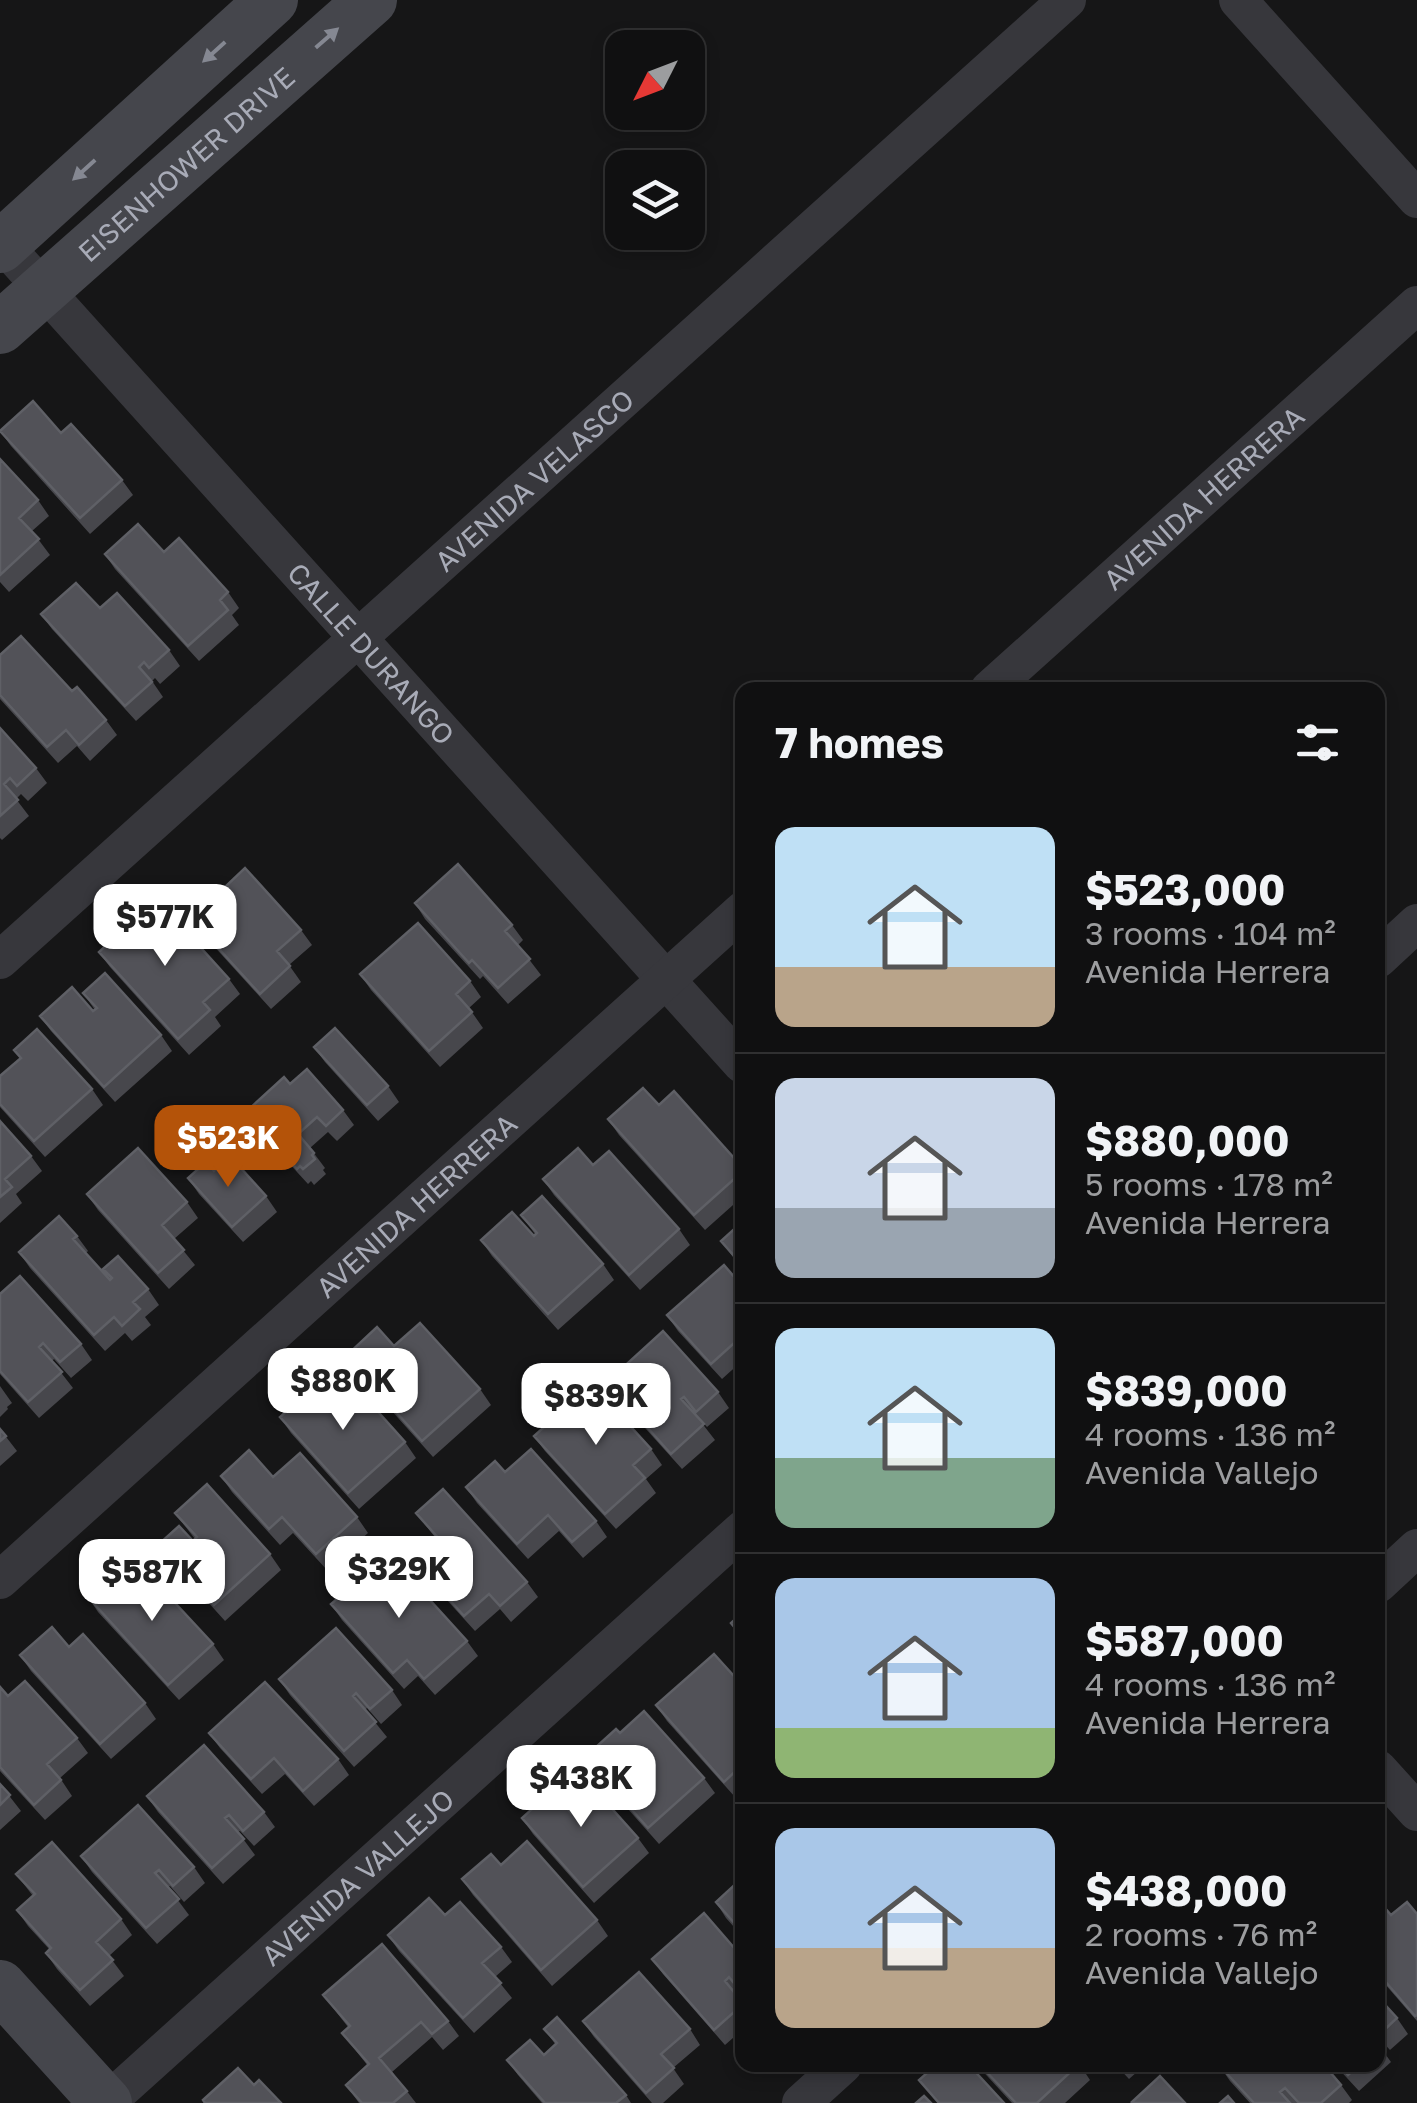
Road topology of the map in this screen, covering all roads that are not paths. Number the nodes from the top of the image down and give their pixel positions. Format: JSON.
{"nodes":[{"id":1,"x":272,"y":0,"type":"edge"},
{"id":2,"x":371,"y":0,"type":"edge"},
{"id":3,"x":1067,"y":0,"type":"edge"},
{"id":4,"x":1238,"y":0,"type":"edge"},
{"id":5,"x":1417,"y":199,"type":"edge"},
{"id":6,"x":1,"y":244,"type":"edge"},
{"id":7,"x":44,"y":288,"type":"junction"},
{"id":8,"x":1417,"y":305,"type":"edge"},
{"id":9,"x":0,"y":328,"type":"edge"},
{"id":10,"x":359,"y":638,"type":"junction"},
{"id":11,"x":998,"y":682,"type":"edge"},
{"id":12,"x":735,"y":918,"type":"edge"},
{"id":13,"x":1417,"y":924,"type":"edge"},
{"id":14,"x":1385,"y":953,"type":"edge"},
{"id":15,"x":0,"y":960,"type":"edge"},
{"id":16,"x":667,"y":980,"type":"junction"},
{"id":17,"x":735,"y":1056,"type":"edge"},
{"id":18,"x":735,"y":1536,"type":"edge"},
{"id":19,"x":1417,"y":1548,"type":"edge"},
{"id":20,"x":1385,"y":1578,"type":"edge"},
{"id":21,"x":0,"y":1580,"type":"edge"},
{"id":22,"x":1385,"y":1777,"type":"edge"},
{"id":23,"x":1417,"y":1812,"type":"edge"},
{"id":24,"x":0,"y":1986,"type":"edge"},
{"id":25,"x":835,"y":2072,"type":"edge"},
{"id":26,"x":106,"y":2103,"type":"edge"},
{"id":27,"x":801,"y":2103,"type":"edge"}],
"edges":[{"from":1,"to":6,"type":"main road","one_way":true},
{"from":7,"to":2,"type":"main road","name":"EISENHOWER DRIVE","one_way":true},
{"from":3,"to":10,"type":"street","name":"AVENIDA VELASCO"},
{"from":4,"to":5,"type":"street"},
{"from":6,"to":7,"type":"street","name":"CALLE DURANGO"},
{"from":7,"to":9,"type":"main road","name":"EISENHOWER DRIVE"},
{"from":7,"to":10,"type":"street","name":"CALLE DURANGO"},
{"from":8,"to":11,"type":"street","name":"AVENIDA HERRERA"},
{"from":10,"to":15,"type":"street","name":"AVENIDA VELASCO"},
{"from":10,"to":16,"type":"street","name":"CALLE DURANGO"},
{"from":12,"to":16,"type":"street","name":"AVENIDA HERRERA"},
{"from":13,"to":14,"type":"street"},
{"from":16,"to":17,"type":"street","name":"CALLE DURANGO"},
{"from":16,"to":21,"type":"street","name":"AVENIDA HERRERA"},
{"from":18,"to":26,"type":"street","name":"AVENIDA VALLEJO"},
{"from":19,"to":20,"type":"street"},
{"from":22,"to":23,"type":"street"},
{"from":24,"to":26,"type":"main road"},
{"from":25,"to":27,"type":"street"}]}
